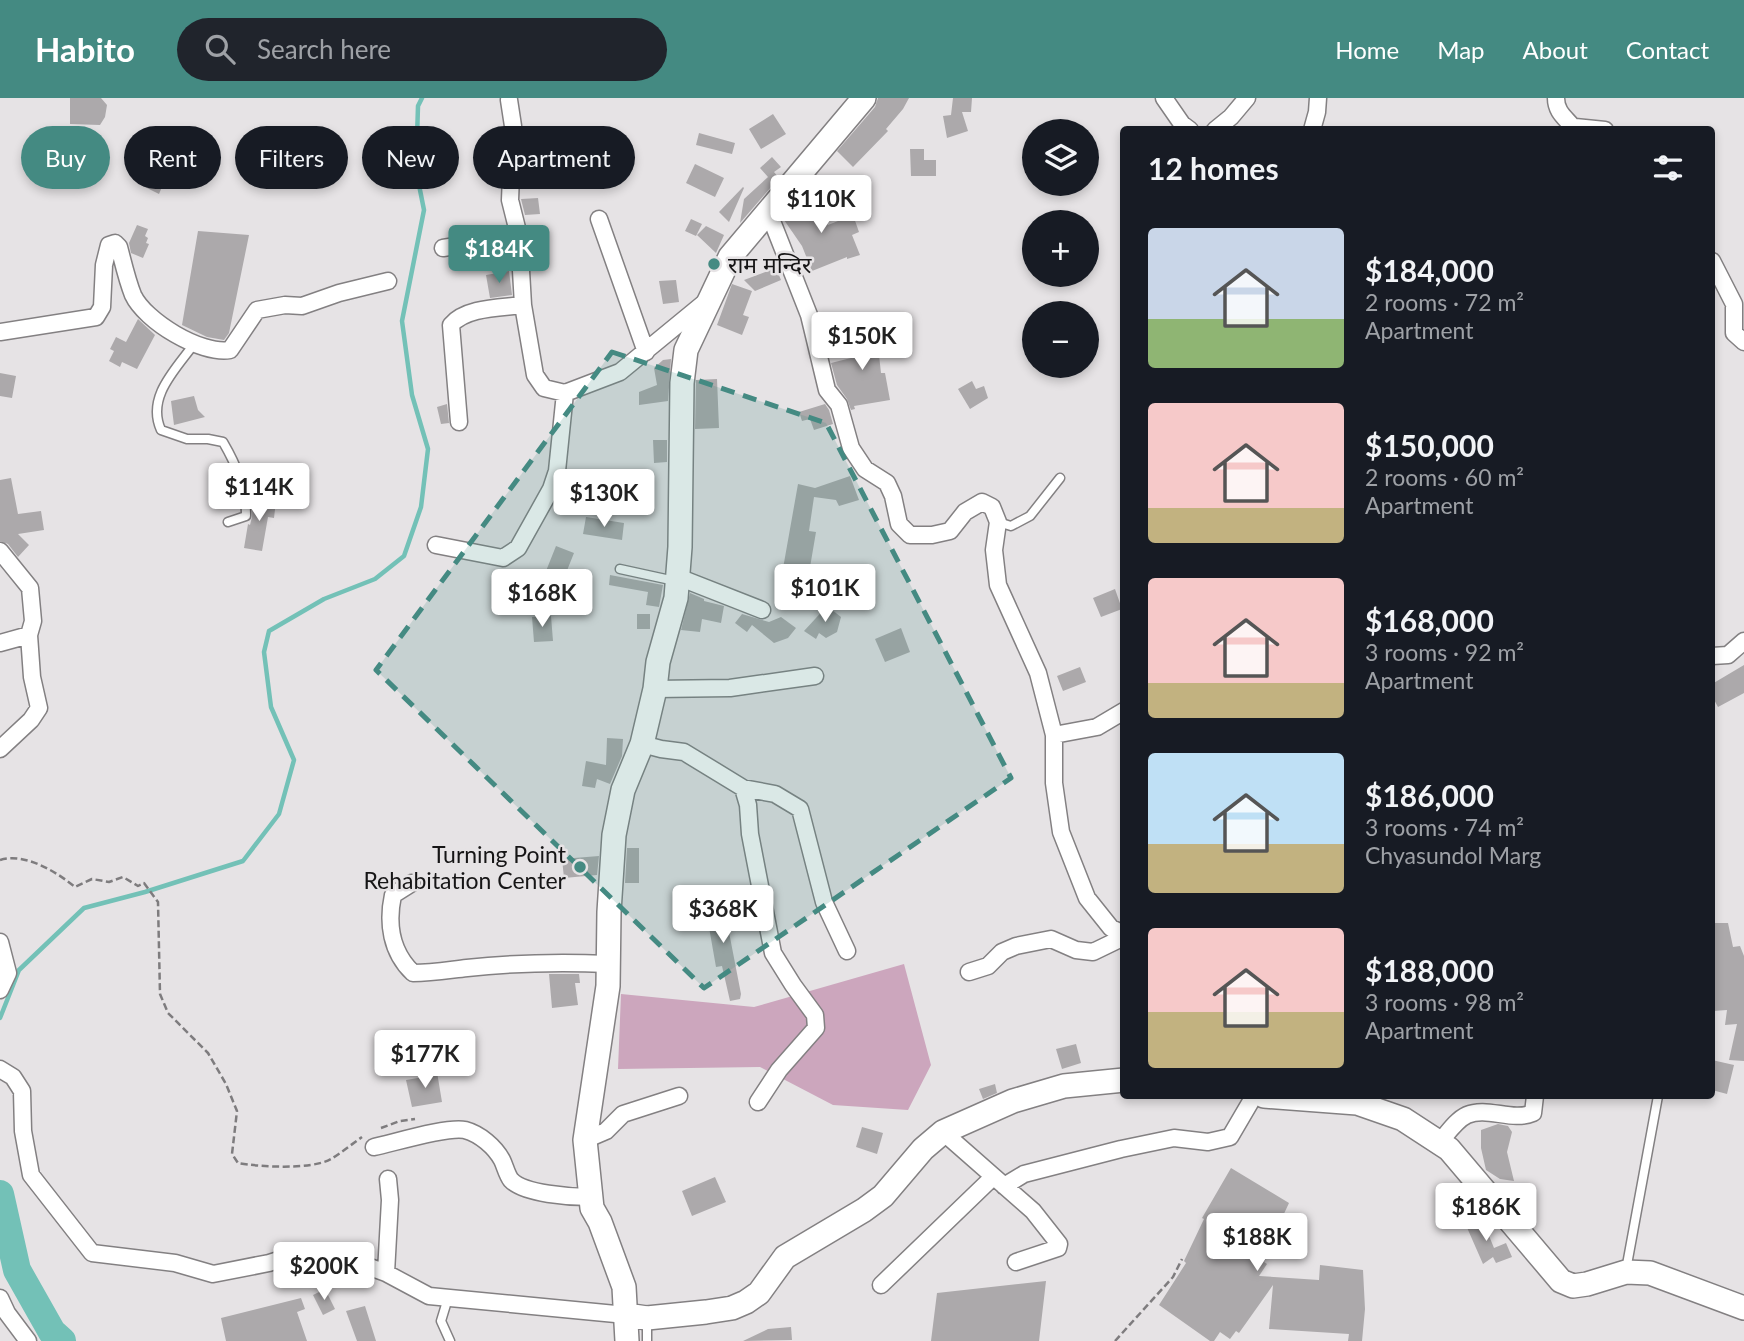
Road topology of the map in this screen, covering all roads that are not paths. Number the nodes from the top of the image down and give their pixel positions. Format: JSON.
{"nodes":[{"id":1,"x":864,"y":98,"type":"edge"},
{"id":2,"x":1164,"y":98,"type":"edge"},
{"id":3,"x":1247,"y":98,"type":"edge"},
{"id":4,"x":1318,"y":98,"type":"edge"},
{"id":5,"x":1556,"y":98,"type":"edge"},
{"id":6,"x":509,"y":100,"type":"edge"},
{"id":7,"x":1184,"y":126,"type":"edge"},
{"id":8,"x":1220,"y":126,"type":"edge"},
{"id":9,"x":1313,"y":126,"type":"edge"},
{"id":10,"x":1573,"y":126,"type":"edge"},
{"id":11,"x":768,"y":211,"type":"junction"},
{"id":12,"x":599,"y":219,"type":"dead end"},
{"id":13,"x":519,"y":236,"type":"junction"},
{"id":14,"x":443,"y":248,"type":"dead end"},
{"id":15,"x":1715,"y":267,"type":"edge"},
{"id":16,"x":388,"y":281,"type":"dead end"},
{"id":17,"x":709,"y":300,"type":"junction"},
{"id":18,"x":523,"y":305,"type":"junction"},
{"id":19,"x":0,"y":332,"type":"edge"},
{"id":20,"x":1744,"y":342,"type":"edge"},
{"id":21,"x":194,"y":344,"type":"junction"},
{"id":22,"x":646,"y":352,"type":"junction"},
{"id":23,"x":565,"y":393,"type":"junction"},
{"id":24,"x":459,"y":422,"type":"dead end"},
{"id":25,"x":1060,"y":478,"type":"dead end"},
{"id":26,"x":228,"y":522,"type":"dead end"},
{"id":27,"x":998,"y":522,"type":"junction"},
{"id":28,"x":436,"y":545,"type":"dead end"},
{"id":29,"x":0,"y":551,"type":"edge"},
{"id":30,"x":620,"y":569,"type":"dead end"},
{"id":31,"x":678,"y":579,"type":"junction"},
{"id":32,"x":762,"y":610,"type":"dead end"},
{"id":33,"x":29,"y":635,"type":"junction"},
{"id":34,"x":1744,"y":641,"type":"edge"},
{"id":35,"x":0,"y":643,"type":"edge"},
{"id":36,"x":1715,"y":656,"type":"edge"},
{"id":37,"x":815,"y":676,"type":"dead end"},
{"id":38,"x":655,"y":689,"type":"junction"},
{"id":39,"x":1120,"y":713,"type":"edge"},
{"id":40,"x":1054,"y":735,"type":"junction"},
{"id":41,"x":642,"y":744,"type":"junction"},
{"id":42,"x":0,"y":749,"type":"edge"},
{"id":43,"x":743,"y":788,"type":"junction"},
{"id":44,"x":412,"y":883,"type":"dead end"},
{"id":45,"x":1120,"y":934,"type":"edge"},
{"id":46,"x":1120,"y":938,"type":"edge"},
{"id":47,"x":0,"y":943,"type":"edge"},
{"id":48,"x":847,"y":951,"type":"dead end"},
{"id":49,"x":608,"y":964,"type":"junction"},
{"id":50,"x":968,"y":972,"type":"dead end"},
{"id":51,"x":0,"y":990,"type":"edge"},
{"id":52,"x":0,"y":1069,"type":"edge"},
{"id":53,"x":1120,"y":1080,"type":"edge"},
{"id":54,"x":679,"y":1096,"type":"dead end"},
{"id":55,"x":1252,"y":1099,"type":"edge"},
{"id":56,"x":1330,"y":1099,"type":"edge"},
{"id":57,"x":1535,"y":1099,"type":"edge"},
{"id":58,"x":1657,"y":1099,"type":"edge"},
{"id":59,"x":758,"y":1102,"type":"dead end"},
{"id":60,"x":943,"y":1132,"type":"junction"},
{"id":61,"x":372,"y":1139,"type":"road end"},
{"id":62,"x":584,"y":1140,"type":"junction"},
{"id":63,"x":1439,"y":1143,"type":"junction"},
{"id":64,"x":388,"y":1179,"type":"dead end"},
{"id":65,"x":998,"y":1181,"type":"junction"},
{"id":66,"x":589,"y":1198,"type":"junction"},
{"id":67,"x":1016,"y":1262,"type":"dead end"},
{"id":68,"x":1626,"y":1272,"type":"junction"},
{"id":69,"x":386,"y":1273,"type":"junction"},
{"id":70,"x":881,"y":1285,"type":"dead end"},
{"id":71,"x":0,"y":1298,"type":"edge"},
{"id":72,"x":449,"y":1298,"type":"junction"},
{"id":73,"x":1744,"y":1308,"type":"edge"},
{"id":74,"x":637,"y":1316,"type":"junction"},
{"id":75,"x":28,"y":1341,"type":"edge"},
{"id":76,"x":450,"y":1341,"type":"edge"},
{"id":77,"x":627,"y":1341,"type":"edge"},
{"id":78,"x":647,"y":1341,"type":"edge"}],
"edges":[{"from":1,"to":11,"type":"street"},
{"from":2,"to":7,"type":"street"},
{"from":3,"to":8,"type":"street"},
{"from":4,"to":9,"type":"street"},
{"from":5,"to":10,"type":"street"},
{"from":6,"to":13,"type":"street"},
{"from":11,"to":17,"type":"street"},
{"from":11,"to":27,"type":"street"},
{"from":12,"to":22,"type":"street"},
{"from":13,"to":14,"type":"street"},
{"from":13,"to":18,"type":"street"},
{"from":15,"to":20,"type":"street"},
{"from":16,"to":21,"type":"street"},
{"from":17,"to":22,"type":"street"},
{"from":17,"to":31,"type":"street"},
{"from":18,"to":23,"type":"street"},
{"from":18,"to":24,"type":"street"},
{"from":19,"to":21,"type":"street"},
{"from":21,"to":26,"type":"lane"},
{"from":22,"to":23,"type":"street"},
{"from":23,"to":28,"type":"street"},
{"from":25,"to":27,"type":"lane"},
{"from":27,"to":40,"type":"street"},
{"from":29,"to":33,"type":"street"},
{"from":30,"to":31,"type":"lane"},
{"from":31,"to":32,"type":"street"},
{"from":31,"to":38,"type":"street"},
{"from":33,"to":35,"type":"street"},
{"from":33,"to":42,"type":"street"},
{"from":34,"to":36,"type":"street"},
{"from":37,"to":38,"type":"street"},
{"from":38,"to":41,"type":"street"},
{"from":39,"to":40,"type":"street"},
{"from":40,"to":45,"type":"street"},
{"from":41,"to":43,"type":"street"},
{"from":41,"to":49,"type":"street"},
{"from":43,"to":48,"type":"street"},
{"from":43,"to":59,"type":"street"},
{"from":44,"to":49,"type":"street"},
{"from":46,"to":50,"type":"street"},
{"from":47,"to":51,"type":"street"},
{"from":49,"to":62,"type":"street"},
{"from":52,"to":69,"type":"street"},
{"from":53,"to":60,"type":"street"},
{"from":54,"to":62,"type":"street"},
{"from":55,"to":65,"type":"street"},
{"from":56,"to":63,"type":"street"},
{"from":57,"to":63,"type":"street"},
{"from":58,"to":68,"type":"lane"},
{"from":60,"to":65,"type":"street"},
{"from":60,"to":74,"type":"street"},
{"from":61,"to":66,"type":"street"},
{"from":62,"to":66,"type":"street"},
{"from":63,"to":68,"type":"street"},
{"from":64,"to":69,"type":"street"},
{"from":65,"to":67,"type":"street"},
{"from":65,"to":70,"type":"street"},
{"from":66,"to":74,"type":"street"},
{"from":68,"to":73,"type":"street"},
{"from":69,"to":72,"type":"street"},
{"from":71,"to":75,"type":"street"},
{"from":72,"to":74,"type":"street"},
{"from":72,"to":76,"type":"lane"},
{"from":74,"to":77,"type":"street"},
{"from":74,"to":78,"type":"lane"}]}
